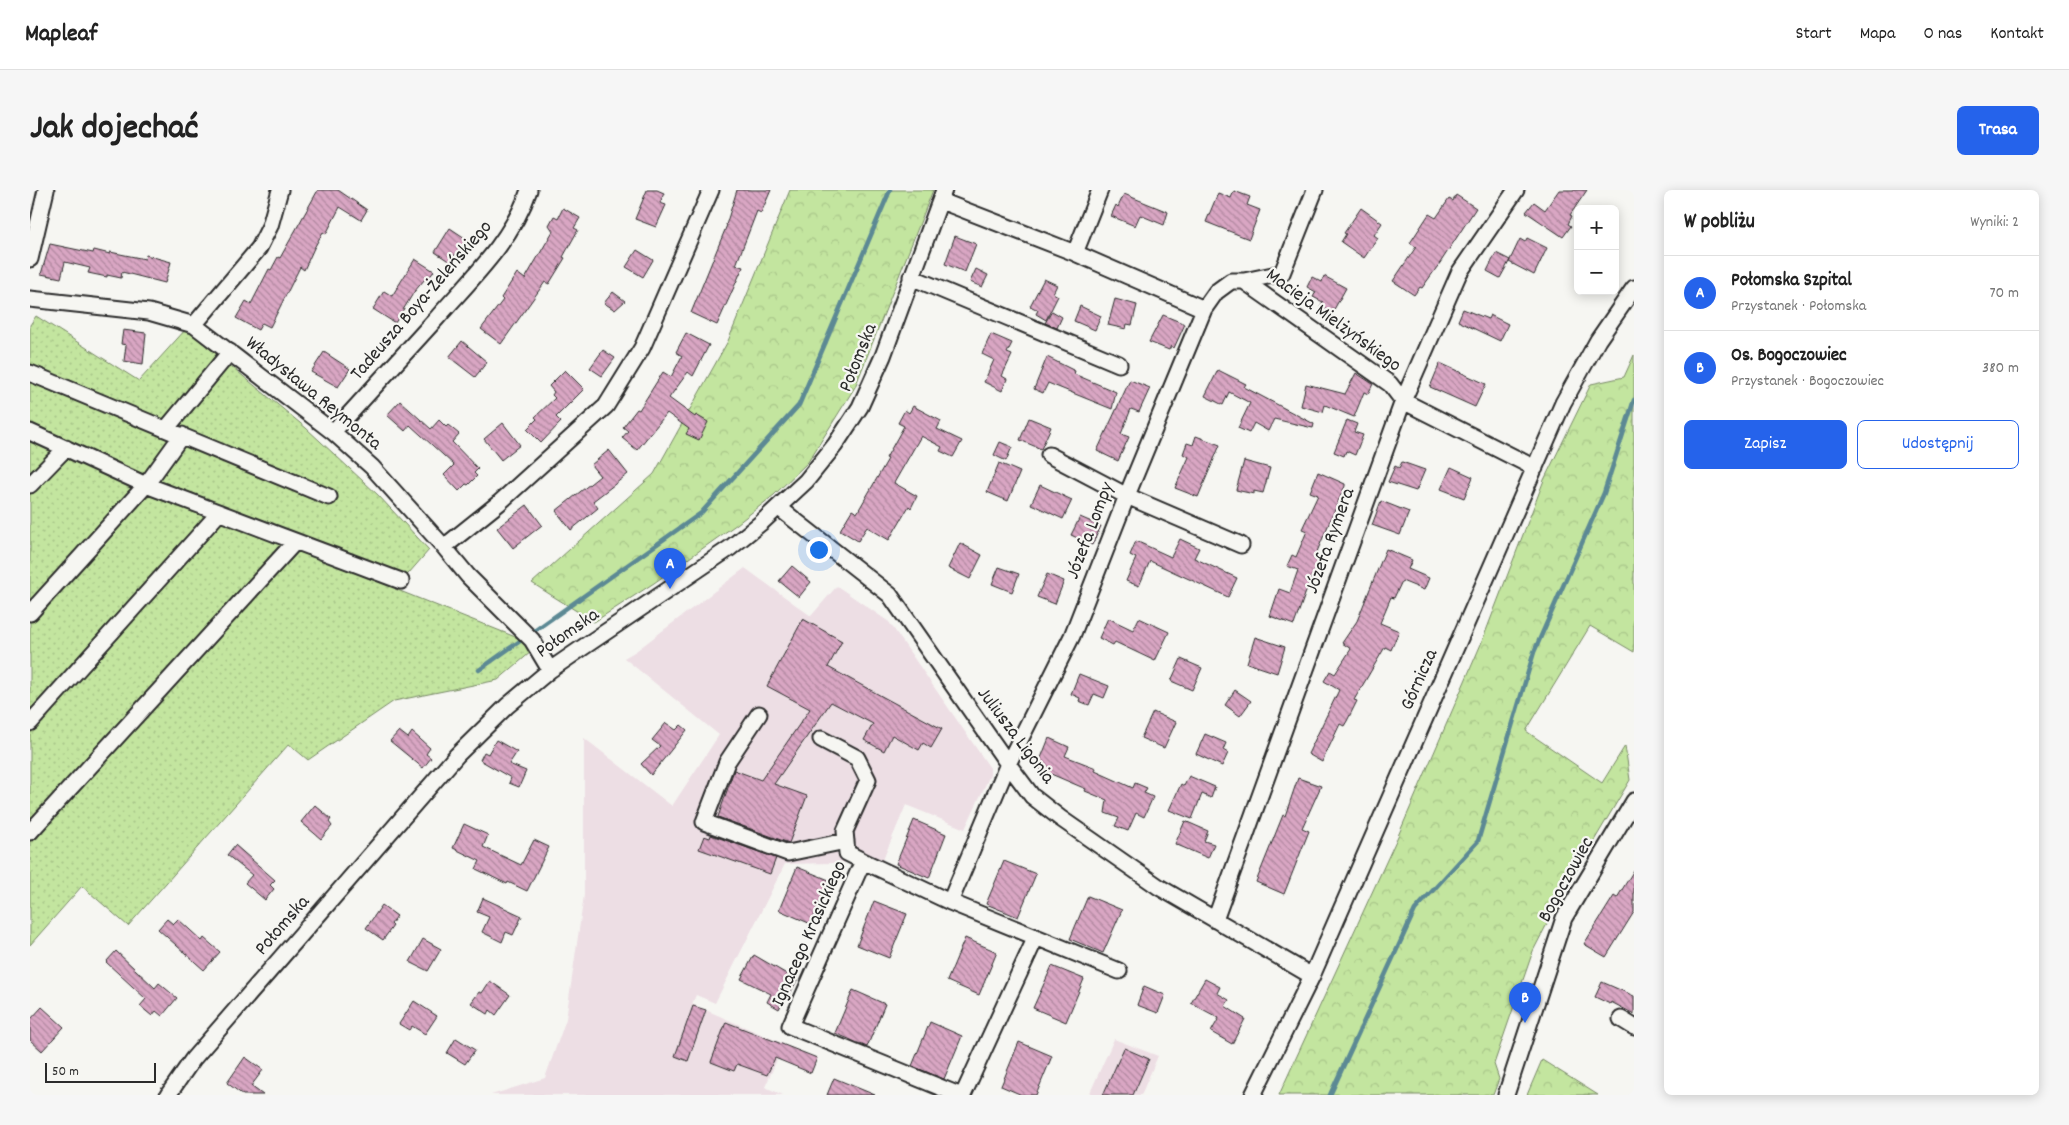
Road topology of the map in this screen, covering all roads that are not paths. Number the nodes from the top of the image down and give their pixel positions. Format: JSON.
{"nodes":[{"id":1,"x":46,"y":190,"type":"edge"},
{"id":2,"x":280,"y":190,"type":"edge"},
{"id":3,"x":529,"y":190,"type":"edge"},
{"id":4,"x":711,"y":190,"type":"edge"},
{"id":5,"x":1100,"y":190,"type":"edge"},
{"id":6,"x":1315,"y":190,"type":"edge"},
{"id":7,"x":1516,"y":190,"type":"edge"},
{"id":8,"x":942,"y":196,"type":"edge"},
{"id":9,"x":1075,"y":253,"type":"junction"},
{"id":10,"x":30,"y":259,"type":"edge"},
{"id":11,"x":911,"y":277,"type":"junction"},
{"id":12,"x":1244,"y":281,"type":"junction"},
{"id":13,"x":1634,"y":288,"type":"edge"},
{"id":14,"x":30,"y":299,"type":"edge"},
{"id":15,"x":1204,"y":309,"type":"junction"},
{"id":16,"x":194,"y":325,"type":"junction"},
{"id":17,"x":230,"y":352,"type":"junction"},
{"id":18,"x":1119,"y":364,"type":"dead end"},
{"id":19,"x":30,"y":373,"type":"edge"},
{"id":20,"x":1403,"y":401,"type":"junction"},
{"id":21,"x":166,"y":429,"type":"junction"},
{"id":22,"x":30,"y":432,"type":"edge"},
{"id":23,"x":334,"y":432,"type":"junction"},
{"id":24,"x":182,"y":435,"type":"junction"},
{"id":25,"x":66,"y":448,"type":"junction"},
{"id":26,"x":1049,"y":455,"type":"dead end"},
{"id":27,"x":1535,"y":468,"type":"junction"},
{"id":28,"x":146,"y":485,"type":"junction"},
{"id":29,"x":30,"y":486,"type":"edge"},
{"id":30,"x":1127,"y":496,"type":"junction"},
{"id":31,"x":329,"y":497,"type":"dead end"},
{"id":32,"x":778,"y":507,"type":"junction"},
{"id":33,"x":219,"y":513,"type":"junction"},
{"id":34,"x":295,"y":542,"type":"junction"},
{"id":35,"x":1241,"y":545,"type":"dead end"},
{"id":36,"x":444,"y":547,"type":"junction"},
{"id":37,"x":401,"y":582,"type":"dead end"},
{"id":38,"x":30,"y":613,"type":"edge"},
{"id":39,"x":550,"y":670,"type":"junction"},
{"id":40,"x":759,"y":714,"type":"dead end"},
{"id":41,"x":30,"y":723,"type":"edge"},
{"id":42,"x":821,"y":739,"type":"dead end"},
{"id":43,"x":1008,"y":764,"type":"junction"},
{"id":44,"x":1634,"y":802,"type":"edge"},
{"id":45,"x":30,"y":832,"type":"edge"},
{"id":46,"x":846,"y":841,"type":"junction"},
{"id":47,"x":863,"y":861,"type":"junction"},
{"id":48,"x":950,"y":902,"type":"junction"},
{"id":49,"x":1215,"y":920,"type":"junction"},
{"id":50,"x":1036,"y":937,"type":"junction"},
{"id":51,"x":1119,"y":971,"type":"dead end"},
{"id":52,"x":1312,"y":976,"type":"junction"},
{"id":53,"x":168,"y":1095,"type":"edge"},
{"id":54,"x":961,"y":1095,"type":"edge"},
{"id":55,"x":1253,"y":1095,"type":"edge"},
{"id":56,"x":1506,"y":1095,"type":"edge"}],
"edges":[{"from":1,"to":10,"type":"street"},
{"from":2,"to":16,"type":"street"},
{"from":3,"to":23,"type":"street","name":"Tadeusza Boya-Żeleńskiego"},
{"from":4,"to":36,"type":"street"},
{"from":5,"to":9,"type":"street"},
{"from":6,"to":12,"type":"street"},
{"from":7,"to":20,"type":"street","name":"Józefa Rymera"},
{"from":8,"to":9,"type":"street"},
{"from":8,"to":11,"type":"street","name":"Połomska"},
{"from":9,"to":15,"type":"street"},
{"from":11,"to":18,"type":"street"},
{"from":11,"to":32,"type":"street","name":"Połomska"},
{"from":12,"to":15,"type":"street","name":"Macieja Mielżyńskiego"},
{"from":12,"to":20,"type":"street","name":"Macieja Mielżyńskiego"},
{"from":13,"to":27,"type":"street","name":"Górnicza"},
{"from":14,"to":16,"type":"street","name":"Władysława Reymonta"},
{"from":15,"to":30,"type":"street","name":"Józefa Lompy"},
{"from":16,"to":17,"type":"street","name":"Władysława Reymonta"},
{"from":17,"to":21,"type":"street"},
{"from":17,"to":23,"type":"street","name":"Władysława Reymonta"},
{"from":19,"to":21,"type":"street"},
{"from":20,"to":27,"type":"street","name":"Macieja Mielżyńskiego"},
{"from":20,"to":49,"type":"street","name":"Józefa Rymera"},
{"from":21,"to":24,"type":"street"},
{"from":22,"to":25,"type":"street"},
{"from":23,"to":36,"type":"street","name":"Władysława Reymonta"},
{"from":24,"to":28,"type":"street"},
{"from":24,"to":31,"type":"street"},
{"from":25,"to":28,"type":"street"},
{"from":25,"to":29,"type":"street"},
{"from":26,"to":30,"type":"street"},
{"from":27,"to":52,"type":"street","name":"Górnicza"},
{"from":28,"to":33,"type":"street"},
{"from":28,"to":38,"type":"street"},
{"from":30,"to":35,"type":"street"},
{"from":30,"to":43,"type":"street","name":"Józefa Lompy"},
{"from":32,"to":39,"type":"street","name":"Połomska"},
{"from":32,"to":43,"type":"street","name":"Juliusza Ligonia"},
{"from":33,"to":34,"type":"street"},
{"from":33,"to":41,"type":"street"},
{"from":34,"to":37,"type":"street"},
{"from":34,"to":45,"type":"street"},
{"from":36,"to":39,"type":"street","name":"Władysława Reymonta"},
{"from":39,"to":53,"type":"street","name":"Połomska"},
{"from":40,"to":46,"type":"street"},
{"from":42,"to":46,"type":"street"},
{"from":43,"to":48,"type":"street"},
{"from":43,"to":49,"type":"street","name":"Juliusza Ligonia"},
{"from":44,"to":56,"type":"street","name":"Bogoczowiec"},
{"from":46,"to":47,"type":"street"},
{"from":47,"to":48,"type":"street","name":"Ignacego Krasickiego"},
{"from":47,"to":54,"type":"street","name":"Ignacego Krasickiego"},
{"from":48,"to":50,"type":"street","name":"Ignacego Krasickiego"},
{"from":49,"to":52,"type":"street","name":"Juliusza Ligonia"},
{"from":50,"to":51,"type":"street","name":"Ignacego Krasickiego"},
{"from":50,"to":54,"type":"street","name":"Ignacego Krasickiego"},
{"from":52,"to":55,"type":"street","name":"Górnicza"}]}
